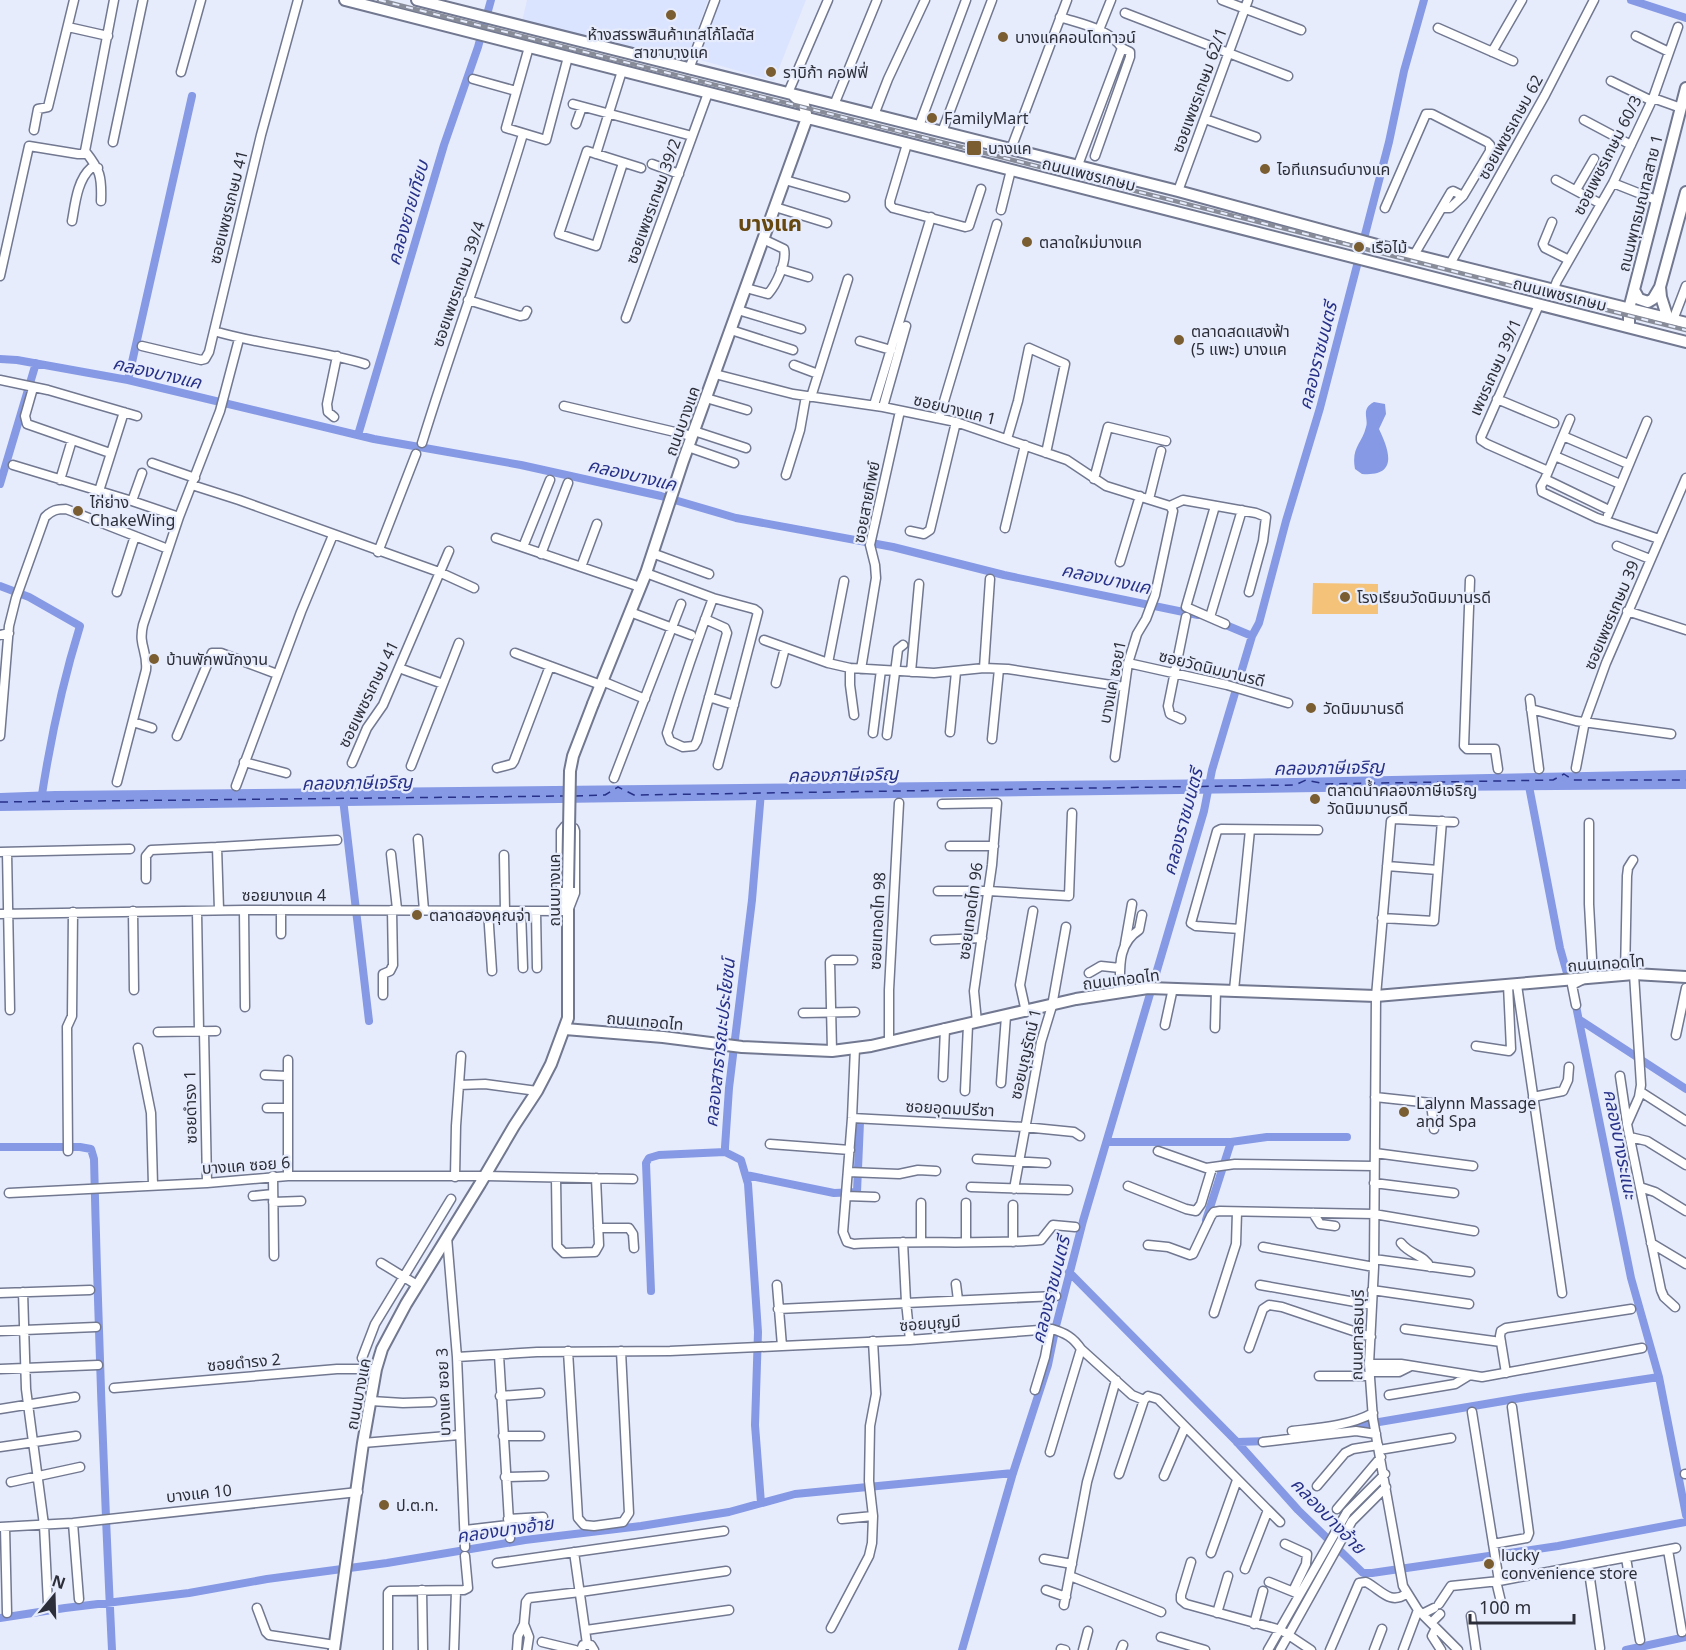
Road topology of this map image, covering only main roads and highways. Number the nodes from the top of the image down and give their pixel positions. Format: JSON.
{"nodes":[{"id":1,"x":345,"y":0,"type":"edge"},
{"id":2,"x":417,"y":0,"type":"edge"},
{"id":3,"x":432,"y":2,"type":"edge"},
{"id":4,"x":1686,"y":88,"type":"edge"},
{"id":5,"x":788,"y":93,"type":"junction"},
{"id":6,"x":807,"y":118,"type":"junction"},
{"id":7,"x":1686,"y":192,"type":"edge"},
{"id":8,"x":1660,"y":286,"type":"junction"},
{"id":9,"x":1634,"y":290,"type":"junction"},
{"id":10,"x":1629,"y":309,"type":"junction"},
{"id":11,"x":1670,"y":320,"type":"junction"},
{"id":12,"x":1686,"y":323,"type":"edge"},
{"id":13,"x":1629,"y":327,"type":"junction"},
{"id":14,"x":1686,"y":342,"type":"edge"},
{"id":15,"x":1686,"y":977,"type":"edge"},
{"id":16,"x":565,"y":1029,"type":"junction"},
{"id":17,"x":334,"y":1647,"type":"edge"}],
"edges":[{"from":1,"to":6,"type":"main road","name":"ถนนเพชรเกษม"},
{"from":2,"to":3,"type":"main road","name":"ถนนเพชรเกษม"},
{"from":3,"to":5,"type":"main road","name":"ถนนเพชรเกษม"},
{"from":4,"to":9,"type":"main road","name":"ถนนพุทธมณฑลสาย 1"},
{"from":5,"to":6,"type":"main road"},
{"from":5,"to":10,"type":"main road","name":"ถนนเพชรเกษม"},
{"from":6,"to":13,"type":"main road","name":"ถนนเพชรเกษม"},
{"from":6,"to":16,"type":"main road","name":"ถนนบางแค","bridge":true},
{"from":7,"to":8,"type":"main road"},
{"from":8,"to":9,"type":"main road"},
{"from":8,"to":11,"type":"main road"},
{"from":9,"to":10,"type":"main road","name":"ถนนพุทธมณฑลสาย 1"},
{"from":10,"to":11,"type":"main road","name":"ถนนเพชรเกษม"},
{"from":10,"to":13,"type":"main road","name":"ถนนพุทธมณฑลสาย 1"},
{"from":11,"to":12,"type":"main road","name":"ถนนเพชรเกษม"},
{"from":13,"to":14,"type":"main road","name":"ถนนเพชรเกษม"},
{"from":15,"to":16,"type":"main road","name":"ถนนเทอดไท"},
{"from":16,"to":17,"type":"main road","name":"ถนนบางแค"}]}
